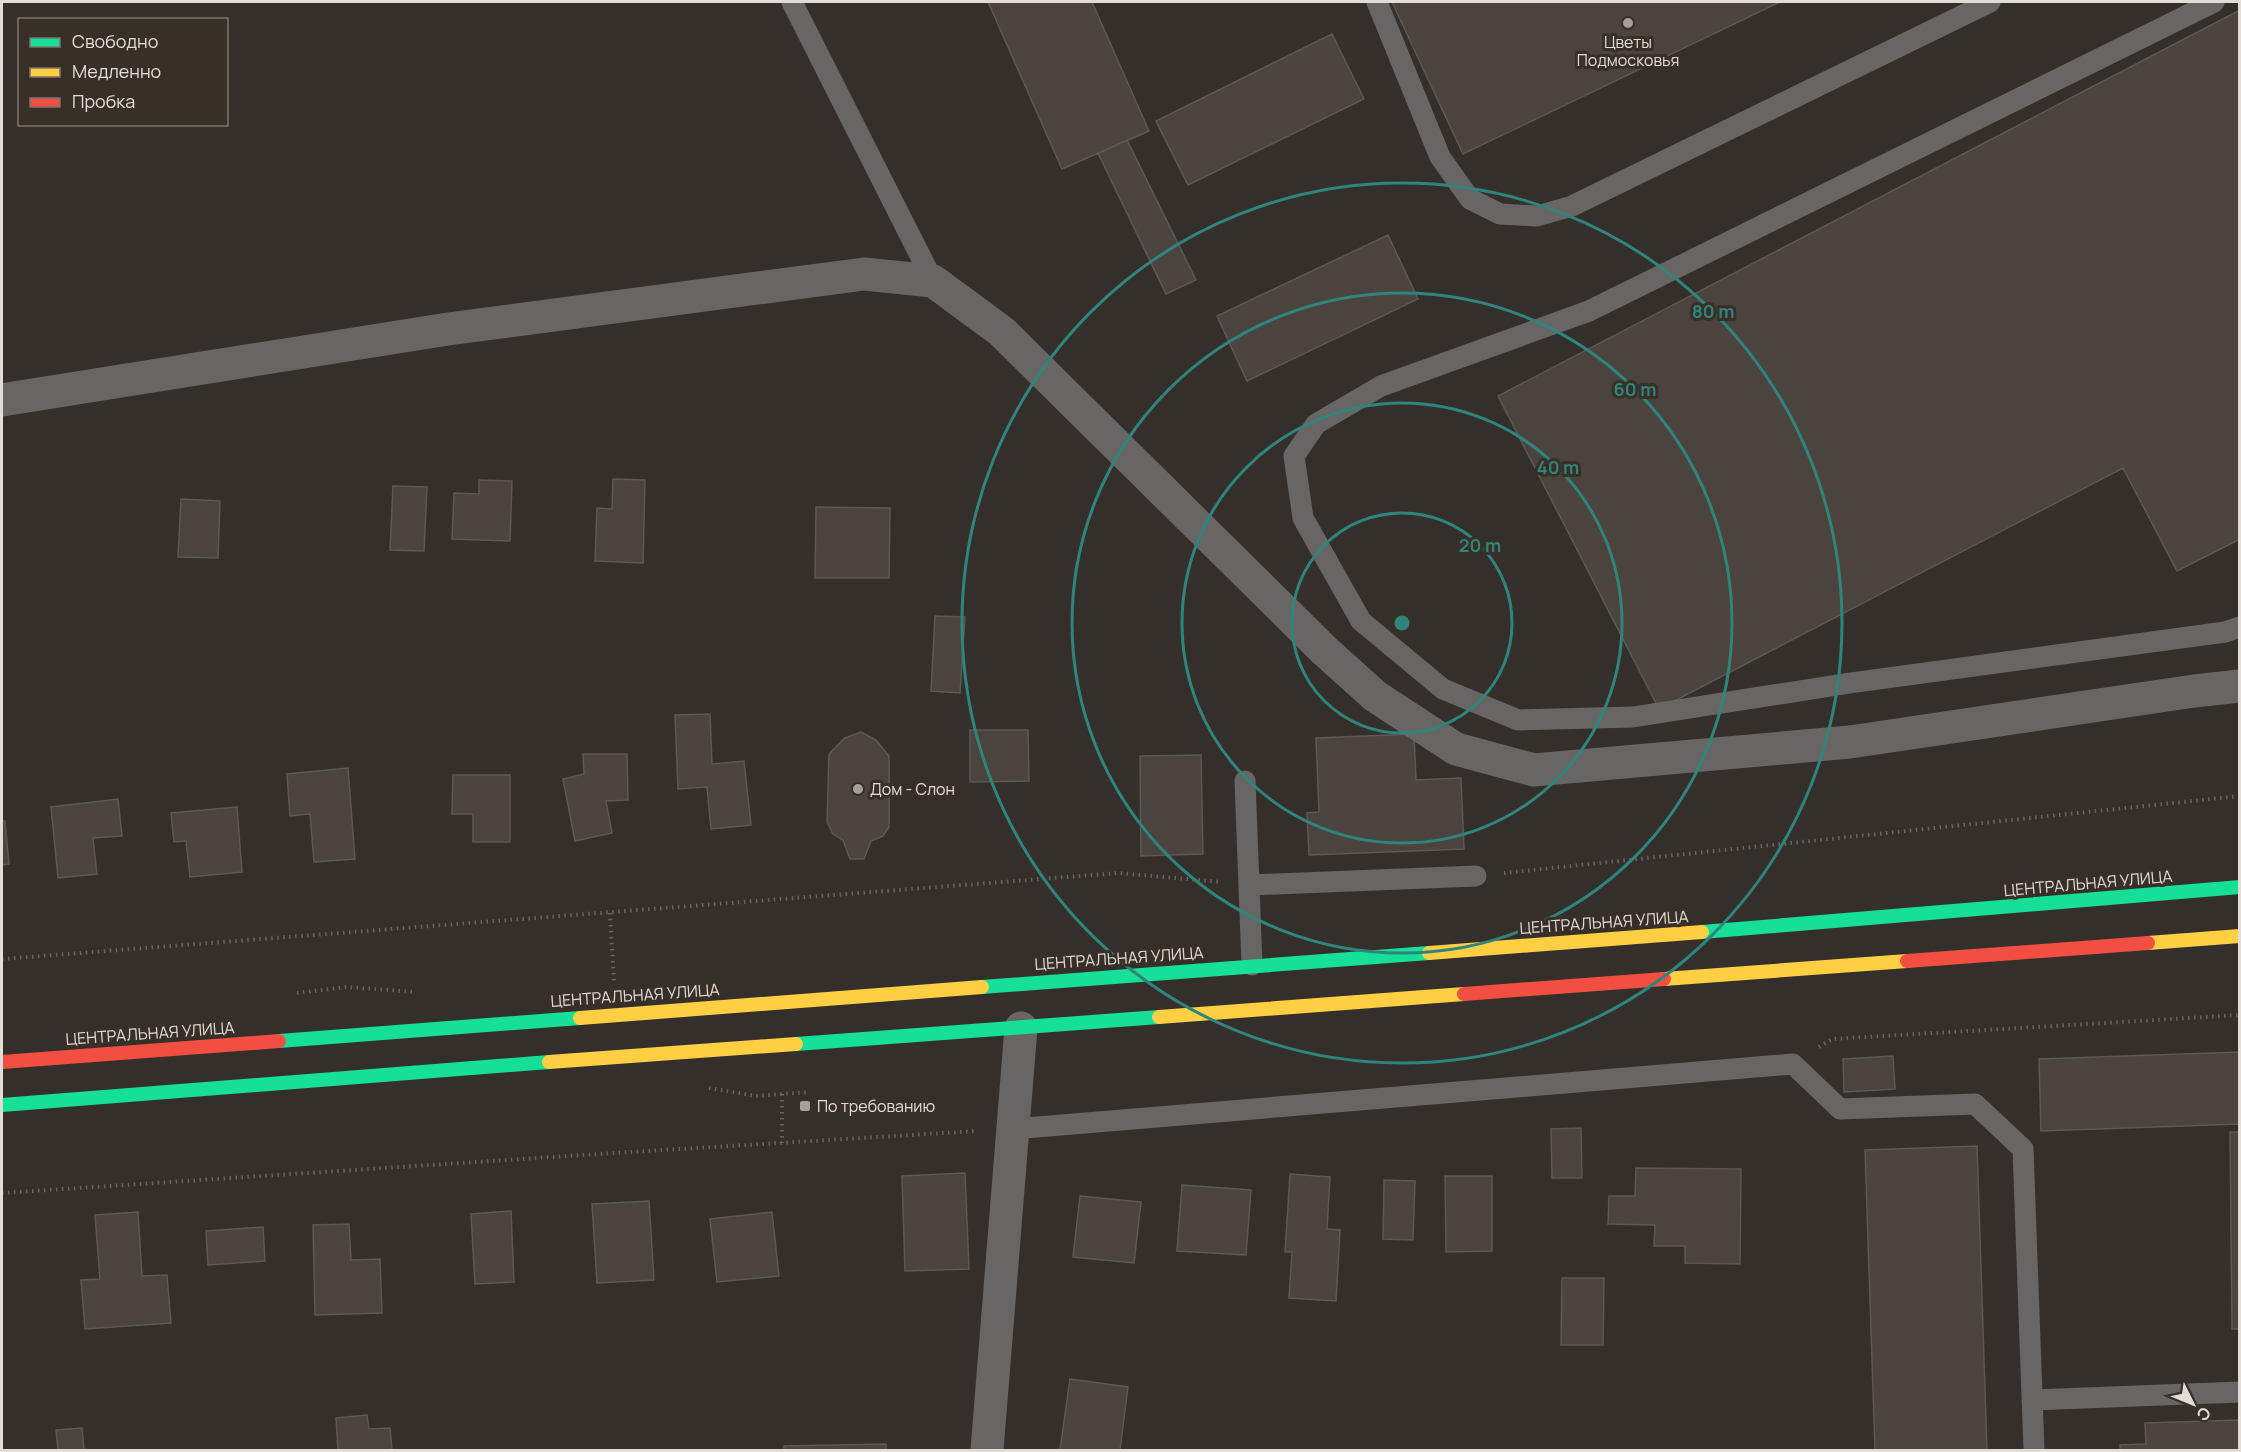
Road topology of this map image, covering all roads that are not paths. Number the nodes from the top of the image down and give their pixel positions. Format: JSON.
{"nodes":[{"id":1,"x":792,"y":2,"type":"edge"},
{"id":2,"x":1377,"y":2,"type":"edge"},
{"id":3,"x":1990,"y":2,"type":"edge"},
{"id":4,"x":2214,"y":2,"type":"edge"},
{"id":5,"x":933,"y":281,"type":"junction"},
{"id":6,"x":2,"y":400,"type":"edge"},
{"id":7,"x":2240,"y":627,"type":"edge"},
{"id":8,"x":2240,"y":686,"type":"edge"},
{"id":9,"x":1245,"y":781,"type":"dead end"},
{"id":10,"x":1476,"y":876,"type":"road end"},
{"id":11,"x":1249,"y":885,"type":"junction"},
{"id":12,"x":2240,"y":887,"type":"edge"},
{"id":13,"x":2240,"y":936,"type":"edge"},
{"id":14,"x":1252,"y":965,"type":"junction"},
{"id":15,"x":1021,"y":1028,"type":"junction"},
{"id":16,"x":2,"y":1062,"type":"edge"},
{"id":17,"x":2,"y":1105,"type":"edge"},
{"id":18,"x":1013,"y":1129,"type":"junction"},
{"id":19,"x":2240,"y":1392,"type":"edge"},
{"id":20,"x":2032,"y":1400,"type":"junction"},
{"id":21,"x":987,"y":1450,"type":"edge"},
{"id":22,"x":2034,"y":1450,"type":"edge"}],
"edges":[{"from":1,"to":5,"type":"lane"},
{"from":2,"to":3,"type":"lane"},
{"from":4,"to":7,"type":"lane"},
{"from":5,"to":6,"type":"street"},
{"from":5,"to":8,"type":"street"},
{"from":9,"to":11,"type":"lane"},
{"from":10,"to":11,"type":"lane"},
{"from":11,"to":14,"type":"lane"},
{"from":12,"to":14,"type":"main road","name":"ЦЕНТРАЛЬНАЯ УЛИЦА"},
{"from":13,"to":15,"type":"main road"},
{"from":14,"to":16,"type":"main road","name":"ЦЕНТРАЛЬНАЯ УЛИЦА"},
{"from":15,"to":17,"type":"main road"},
{"from":15,"to":18,"type":"street"},
{"from":18,"to":20,"type":"lane"},
{"from":18,"to":21,"type":"street"},
{"from":19,"to":20,"type":"lane"},
{"from":20,"to":22,"type":"lane"}]}
